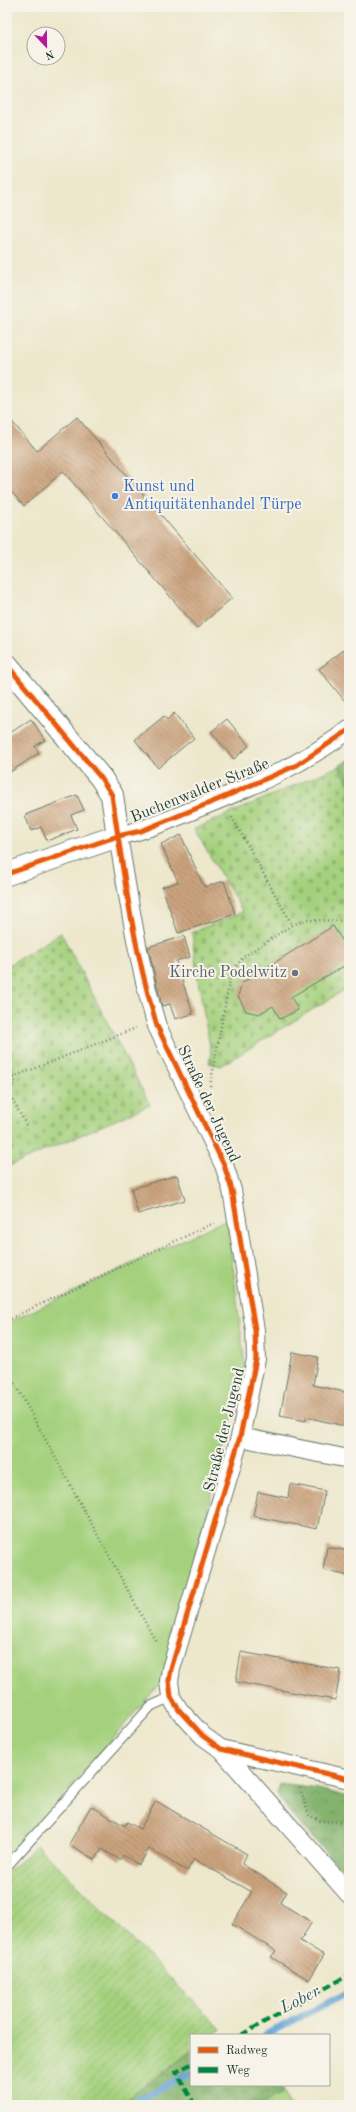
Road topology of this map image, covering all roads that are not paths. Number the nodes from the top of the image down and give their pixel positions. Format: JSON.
{"nodes":[{"id":1,"x":7,"y":665,"type":"edge"},
{"id":2,"x":349,"y":730,"type":"edge"},
{"id":3,"x":118,"y":836,"type":"junction"},
{"id":4,"x":7,"y":874,"type":"edge"},
{"id":5,"x":240,"y":1437,"type":"junction"},
{"id":6,"x":349,"y":1459,"type":"edge"},
{"id":7,"x":171,"y":1697,"type":"junction"},
{"id":8,"x":221,"y":1750,"type":"junction"},
{"id":9,"x":349,"y":1779,"type":"edge"},
{"id":10,"x":7,"y":1866,"type":"edge"},
{"id":11,"x":349,"y":1894,"type":"edge"}],
"edges":[{"from":1,"to":3,"type":"street"},
{"from":2,"to":3,"type":"street","name":"Buchenwalder Straße"},
{"from":3,"to":4,"type":"street","name":"Buchenwalder Straße"},
{"from":3,"to":5,"type":"street","name":"Straße der Jugend"},
{"from":5,"to":6,"type":"street"},
{"from":5,"to":7,"type":"street","name":"Straße der Jugend"},
{"from":7,"to":8,"type":"street"},
{"from":7,"to":10,"type":"lane"},
{"from":8,"to":9,"type":"street"},
{"from":8,"to":11,"type":"street"}]}
